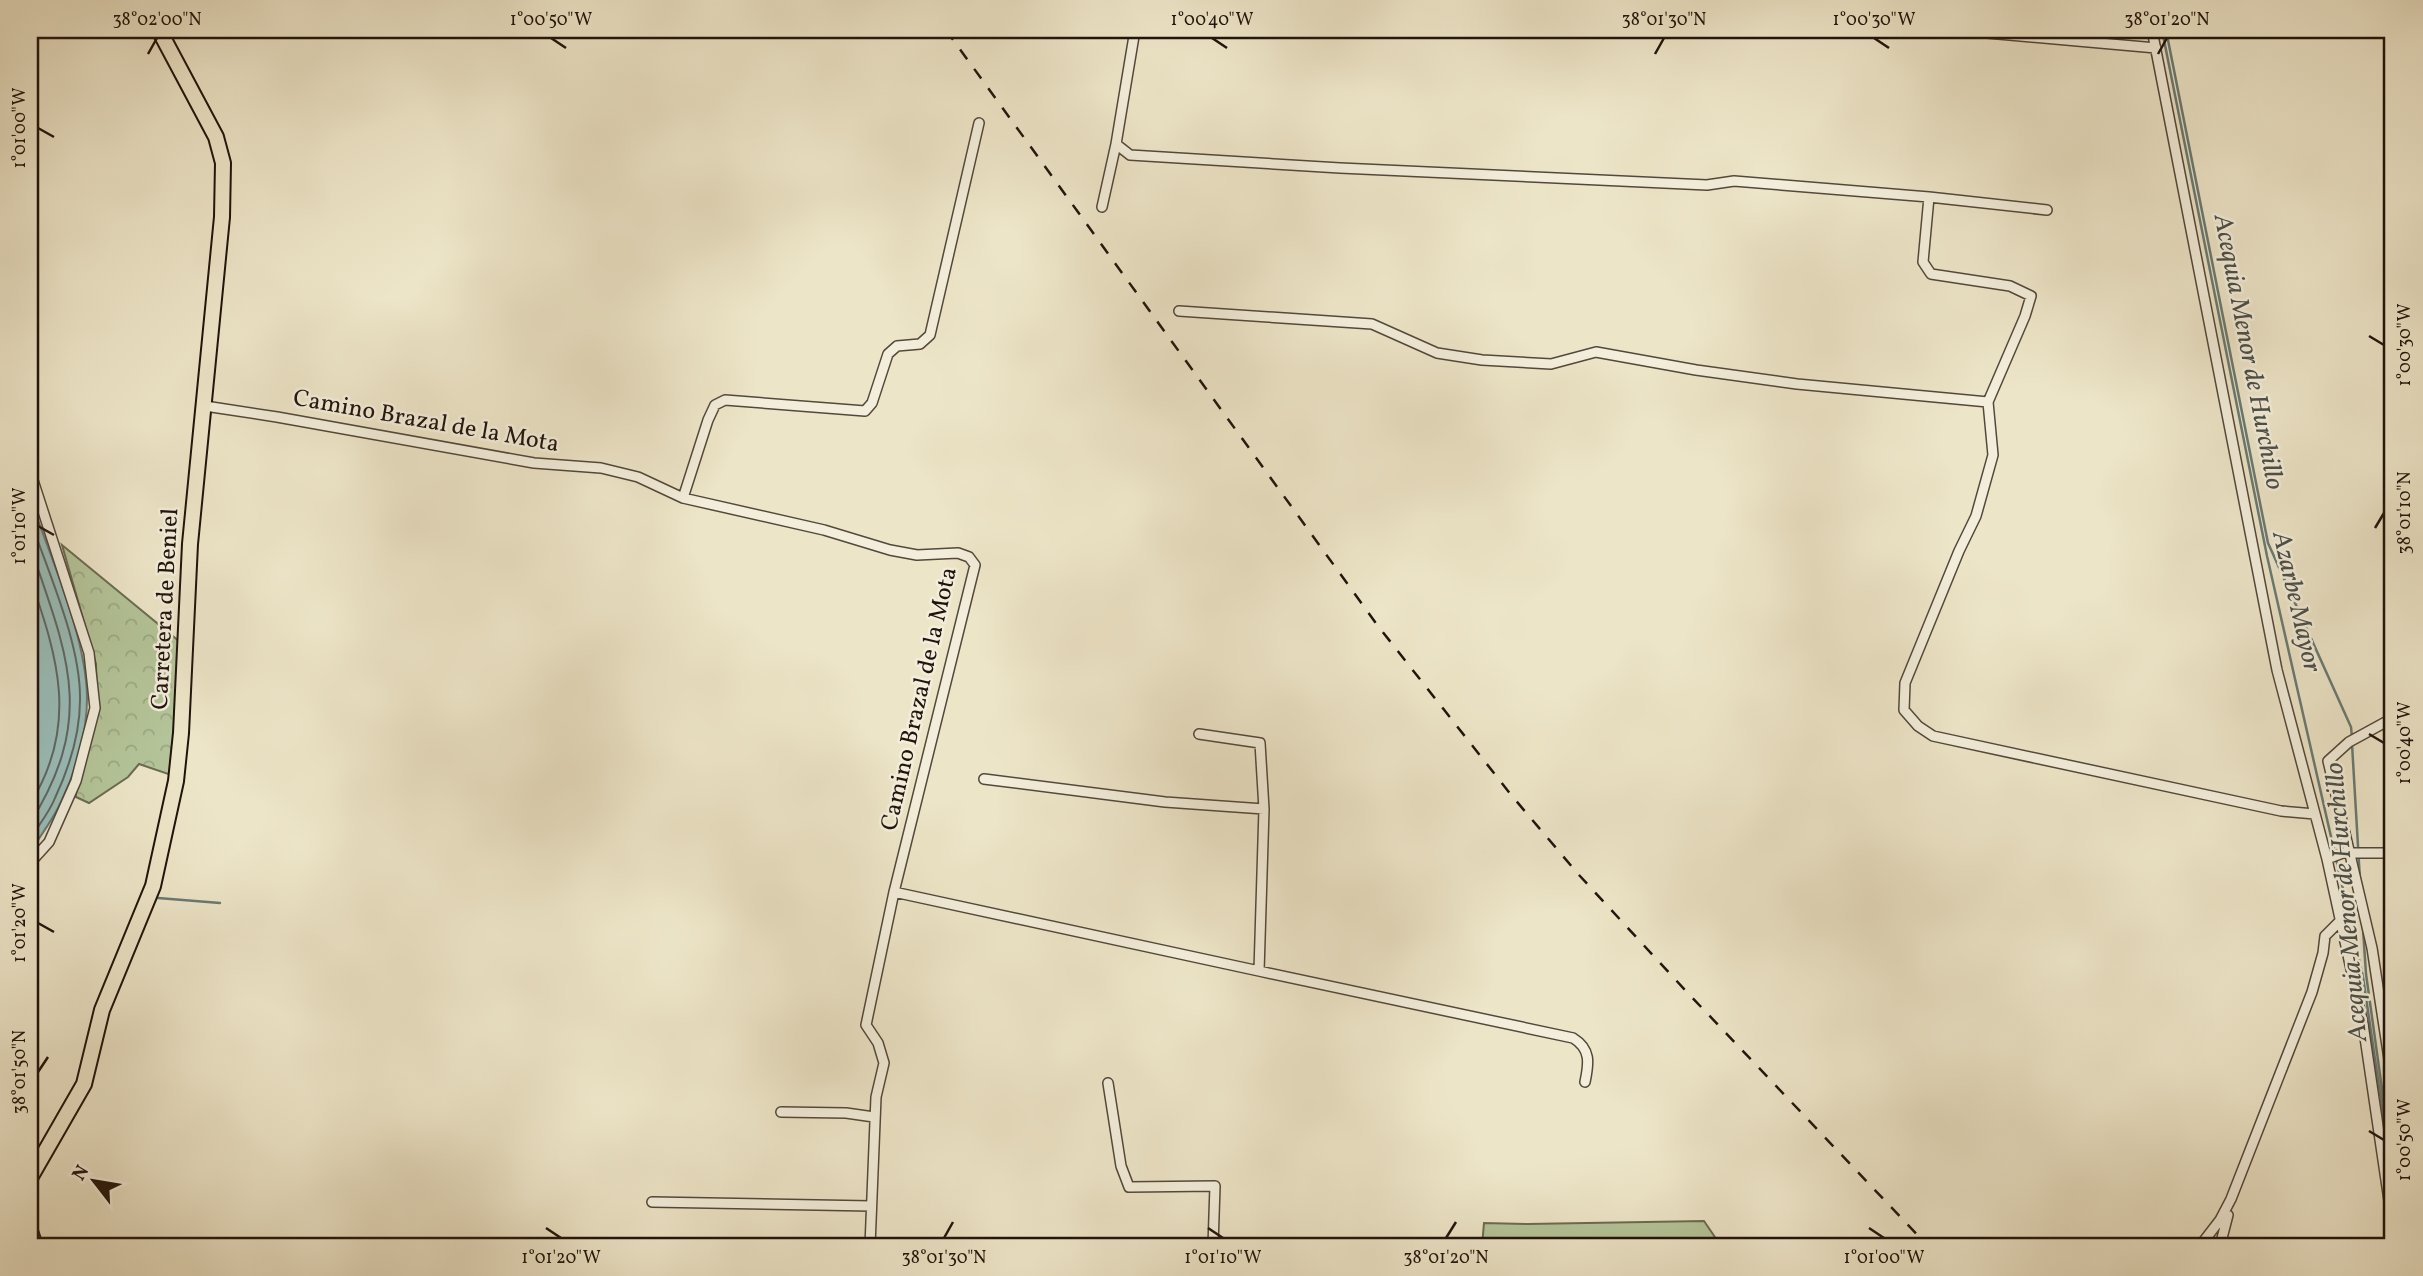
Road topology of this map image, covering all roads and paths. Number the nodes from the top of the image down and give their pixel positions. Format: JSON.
{"nodes":[{"id":1,"x":159,"y":30,"type":"edge"},
{"id":2,"x":1135,"y":30,"type":"edge"},
{"id":3,"x":1953,"y":30,"type":"edge"},
{"id":4,"x":2152,"y":30,"type":"edge"},
{"id":5,"x":2156,"y":48,"type":"junction"},
{"id":6,"x":979,"y":123,"type":"dead end"},
{"id":7,"x":1116,"y":144,"type":"junction"},
{"id":8,"x":1929,"y":197,"type":"junction"},
{"id":9,"x":1102,"y":207,"type":"dead end"},
{"id":10,"x":2047,"y":210,"type":"dead end"},
{"id":11,"x":1179,"y":311,"type":"dead end"},
{"id":12,"x":1988,"y":402,"type":"junction"},
{"id":13,"x":205,"y":406,"type":"junction"},
{"id":14,"x":30,"y":471,"type":"edge"},
{"id":15,"x":683,"y":498,"type":"junction"},
{"id":16,"x":2393,"y":718,"type":"edge"},
{"id":17,"x":1199,"y":734,"type":"dead end"},
{"id":18,"x":984,"y":779,"type":"dead end"},
{"id":19,"x":1264,"y":809,"type":"junction"},
{"id":20,"x":2315,"y":814,"type":"junction"},
{"id":21,"x":2346,"y":853,"type":"junction"},
{"id":22,"x":2393,"y":853,"type":"edge"},
{"id":23,"x":2327,"y":859,"type":"junction"},
{"id":24,"x":30,"y":863,"type":"edge"},
{"id":25,"x":894,"y":892,"type":"junction"},
{"id":26,"x":2340,"y":921,"type":"junction"},
{"id":27,"x":1259,"y":971,"type":"junction"},
{"id":28,"x":1585,"y":1082,"type":"dead end"},
{"id":29,"x":1108,"y":1083,"type":"dead end"},
{"id":30,"x":2393,"y":1085,"type":"edge"},
{"id":31,"x":781,"y":1112,"type":"dead end"},
{"id":32,"x":874,"y":1117,"type":"junction"},
{"id":33,"x":30,"y":1178,"type":"edge"},
{"id":34,"x":2390,"y":1185,"type":"edge"},
{"id":35,"x":2231,"y":1199,"type":"junction"},
{"id":36,"x":652,"y":1202,"type":"dead end"},
{"id":37,"x":871,"y":1206,"type":"junction"},
{"id":38,"x":2393,"y":1228,"type":"edge"},
{"id":39,"x":30,"y":1231,"type":"edge"},
{"id":40,"x":35,"y":1246,"type":"edge"},
{"id":41,"x":870,"y":1246,"type":"edge"},
{"id":42,"x":1213,"y":1246,"type":"edge"},
{"id":43,"x":2200,"y":1246,"type":"edge"},
{"id":44,"x":2220,"y":1246,"type":"edge"}],
"edges":[{"from":1,"to":13,"type":"main road","name":"Carretera de Beniel"},
{"from":2,"to":7,"type":"street"},
{"from":3,"to":5,"type":"street"},
{"from":4,"to":5,"type":"street"},
{"from":5,"to":20,"type":"street"},
{"from":6,"to":15,"type":"street"},
{"from":7,"to":8,"type":"street"},
{"from":7,"to":9,"type":"street"},
{"from":8,"to":10,"type":"street"},
{"from":8,"to":12,"type":"street"},
{"from":11,"to":12,"type":"street"},
{"from":12,"to":20,"type":"street"},
{"from":13,"to":15,"type":"street","name":"Camino Brazal de la Mota"},
{"from":13,"to":33,"type":"main road","name":"Carretera de Beniel"},
{"from":14,"to":24,"type":"street"},
{"from":15,"to":25,"type":"street","name":"Camino Brazal de la Mota"},
{"from":16,"to":21,"type":"street"},
{"from":17,"to":19,"type":"street"},
{"from":18,"to":19,"type":"street"},
{"from":19,"to":27,"type":"street"},
{"from":20,"to":23,"type":"street"},
{"from":21,"to":22,"type":"street"},
{"from":21,"to":23,"type":"street"},
{"from":21,"to":30,"type":"street"},
{"from":23,"to":26,"type":"street"},
{"from":25,"to":27,"type":"street"},
{"from":25,"to":32,"type":"street","name":"Camino Brazal de la Mota"},
{"from":26,"to":34,"type":"street"},
{"from":26,"to":35,"type":"street"},
{"from":27,"to":28,"type":"street"},
{"from":29,"to":42,"type":"street"},
{"from":31,"to":32,"type":"street"},
{"from":32,"to":37,"type":"street","name":"Camino Brazal de la Mota"},
{"from":34,"to":38,"type":"street"},
{"from":35,"to":43,"type":"street"},
{"from":35,"to":44,"type":"street"},
{"from":36,"to":37,"type":"street"},
{"from":37,"to":41,"type":"street","name":"Camino Brazal de la Mota"},
{"from":39,"to":40,"type":"main road"}]}
